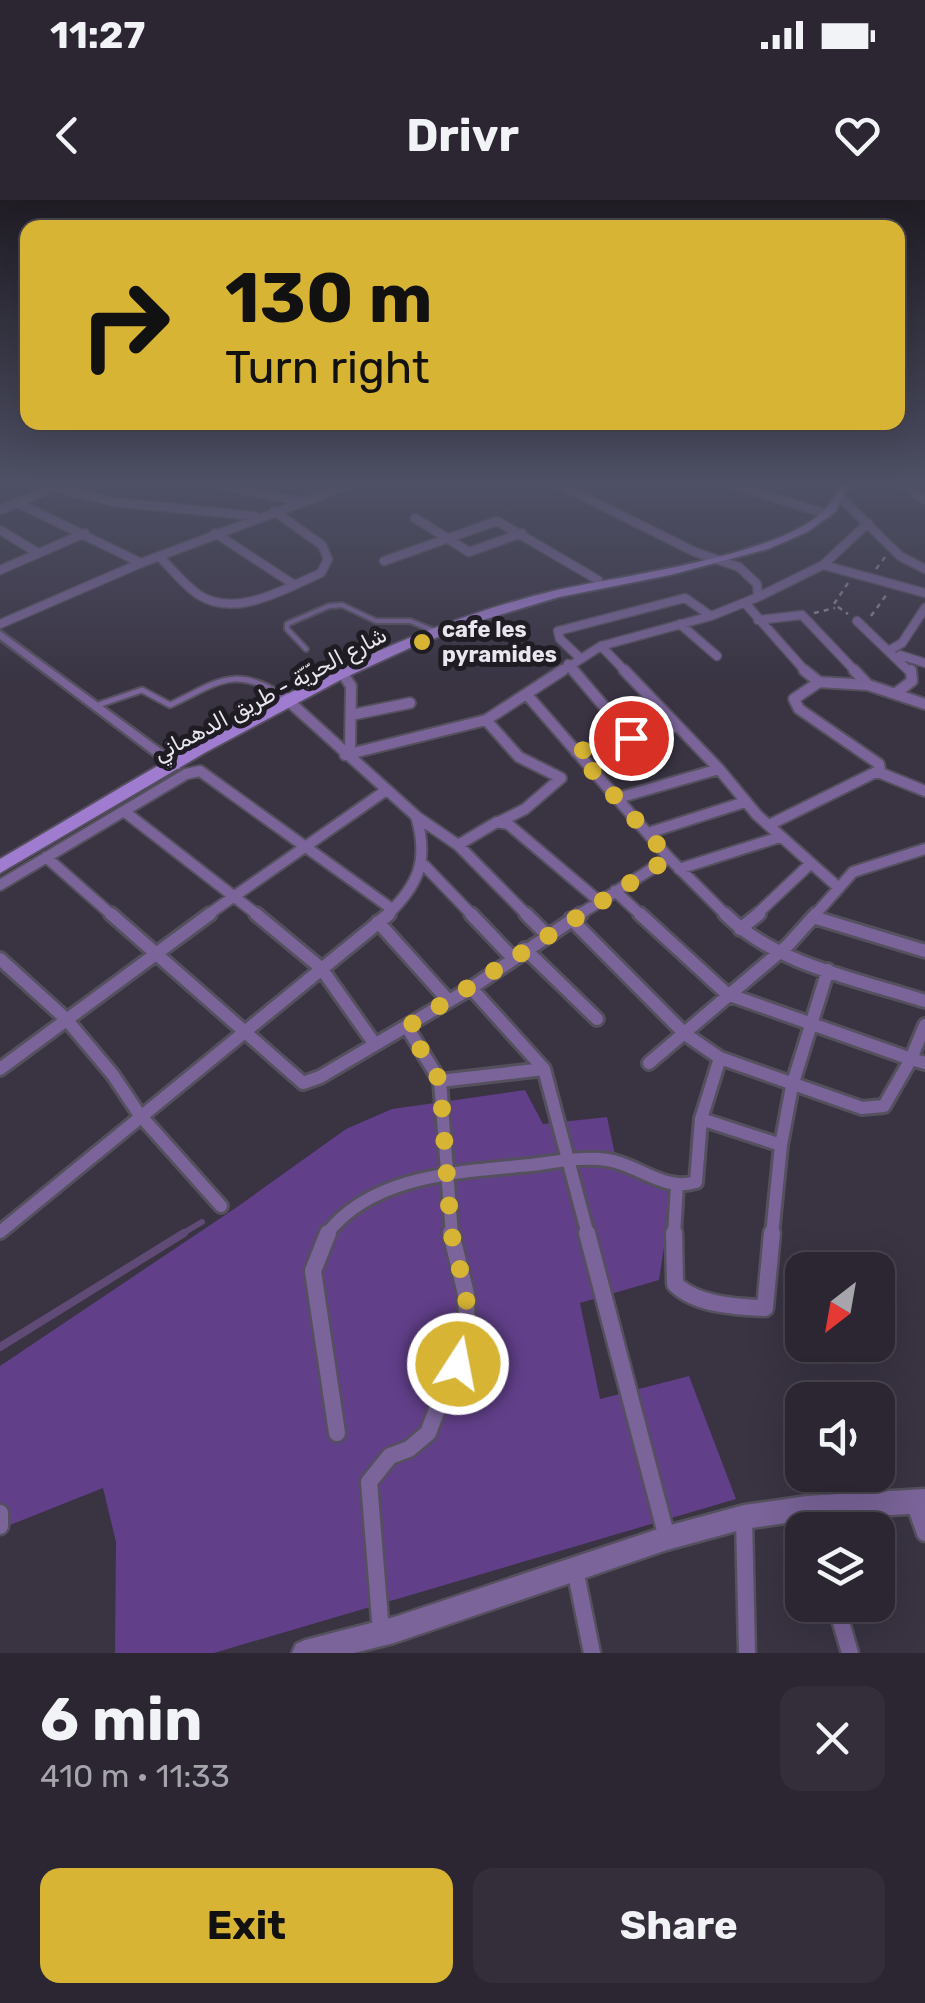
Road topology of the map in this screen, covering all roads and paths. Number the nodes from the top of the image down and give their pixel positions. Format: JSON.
{"nodes":[{"id":1,"x":36,"y":554,"type":"edge"},
{"id":2,"x":124,"y":554,"type":"edge"},
{"id":3,"x":165,"y":554,"type":"edge"},
{"id":4,"x":246,"y":554,"type":"edge"},
{"id":5,"x":326,"y":554,"type":"edge"},
{"id":6,"x":403,"y":554,"type":"edge"},
{"id":7,"x":555,"y":554,"type":"edge"},
{"id":8,"x":701,"y":554,"type":"edge"},
{"id":9,"x":733,"y":554,"type":"edge"},
{"id":10,"x":836,"y":554,"type":"edge"},
{"id":11,"x":888,"y":554,"type":"edge"},
{"id":12,"x":899,"y":554,"type":"edge"},
{"id":13,"x":159,"y":556,"type":"junction"},
{"id":14,"x":716,"y":558,"type":"junction"},
{"id":15,"x":384,"y":561,"type":"dead end"},
{"id":16,"x":141,"y":563,"type":"junction"},
{"id":17,"x":824,"y":565,"type":"junction"},
{"id":18,"x":925,"y":569,"type":"edge"},
{"id":19,"x":0,"y":570,"type":"edge"},
{"id":20,"x":855,"y":574,"type":"junction"},
{"id":21,"x":870,"y":577,"type":"junction"},
{"id":22,"x":598,"y":580,"type":"junction"},
{"id":23,"x":293,"y":584,"type":"junction"},
{"id":24,"x":894,"y":584,"type":"junction"},
{"id":25,"x":925,"y":593,"type":"edge"},
{"id":26,"x":758,"y":597,"type":"junction"},
{"id":27,"x":746,"y":603,"type":"junction"},
{"id":28,"x":838,"y":607,"type":"junction"},
{"id":29,"x":923,"y":614,"type":"edge"},
{"id":30,"x":711,"y":616,"type":"junction"},
{"id":31,"x":802,"y":616,"type":"junction"},
{"id":32,"x":758,"y":620,"type":"junction"},
{"id":33,"x":857,"y":622,"type":"junction"},
{"id":34,"x":0,"y":624,"type":"edge"},
{"id":35,"x":680,"y":624,"type":"junction"},
{"id":36,"x":434,"y":630,"type":"junction"},
{"id":37,"x":910,"y":633,"type":"junction"},
{"id":38,"x":0,"y":634,"type":"edge"},
{"id":39,"x":925,"y":638,"type":"edge"},
{"id":40,"x":601,"y":646,"type":"junction"},
{"id":41,"x":306,"y":650,"type":"dead end"},
{"id":42,"x":893,"y":652,"type":"junction"},
{"id":43,"x":717,"y":656,"type":"dead end"},
{"id":44,"x":578,"y":657,"type":"junction"},
{"id":45,"x":925,"y":663,"type":"edge"},
{"id":46,"x":568,"y":664,"type":"junction"},
{"id":47,"x":343,"y":674,"type":"junction"},
{"id":48,"x":819,"y":682,"type":"junction"},
{"id":49,"x":868,"y":685,"type":"junction"},
{"id":50,"x":896,"y":693,"type":"junction"},
{"id":51,"x":528,"y":696,"type":"junction"},
{"id":52,"x":286,"y":700,"type":"junction"},
{"id":53,"x":410,"y":703,"type":"dead end"},
{"id":54,"x":925,"y":704,"type":"edge"},
{"id":55,"x":98,"y":705,"type":"junction"},
{"id":56,"x":351,"y":716,"type":"junction"},
{"id":57,"x":486,"y":720,"type":"junction"},
{"id":58,"x":676,"y":726,"type":"junction"},
{"id":59,"x":631,"y":738,"type":"junction"},
{"id":60,"x":576,"y":752,"type":"junction"},
{"id":61,"x":347,"y":753,"type":"junction"},
{"id":62,"x":172,"y":763,"type":"junction"},
{"id":63,"x":719,"y":769,"type":"junction"},
{"id":64,"x":878,"y":772,"type":"junction"},
{"id":65,"x":925,"y":791,"type":"edge"},
{"id":66,"x":385,"y":792,"type":"junction"},
{"id":67,"x":618,"y":798,"type":"junction"},
{"id":68,"x":746,"y":802,"type":"junction"},
{"id":69,"x":125,"y":812,"type":"junction"},
{"id":70,"x":416,"y":816,"type":"junction"},
{"id":71,"x":499,"y":822,"type":"junction"},
{"id":72,"x":768,"y":824,"type":"junction"},
{"id":73,"x":648,"y":832,"type":"junction"},
{"id":74,"x":780,"y":837,"type":"junction"},
{"id":75,"x":305,"y":846,"type":"junction"},
{"id":76,"x":458,"y":846,"type":"junction"},
{"id":77,"x":925,"y":849,"type":"edge"},
{"id":78,"x":46,"y":857,"type":"junction"},
{"id":79,"x":0,"y":858,"type":"edge"},
{"id":80,"x":669,"y":858,"type":"junction"},
{"id":81,"x":809,"y":865,"type":"junction"},
{"id":82,"x":424,"y":866,"type":"junction"},
{"id":83,"x":0,"y":867,"type":"edge"},
{"id":84,"x":679,"y":869,"type":"junction"},
{"id":85,"x":0,"y":885,"type":"edge"},
{"id":86,"x":839,"y":888,"type":"junction"},
{"id":87,"x":615,"y":891,"type":"junction"},
{"id":88,"x":236,"y":896,"type":"junction"},
{"id":89,"x":599,"y":901,"type":"junction"},
{"id":90,"x":392,"y":909,"type":"junction"},
{"id":91,"x":814,"y":917,"type":"junction"},
{"id":92,"x":571,"y":919,"type":"junction"},
{"id":93,"x":378,"y":922,"type":"junction"},
{"id":94,"x":740,"y":929,"type":"junction"},
{"id":95,"x":547,"y":934,"type":"junction"},
{"id":96,"x":526,"y":949,"type":"junction"},
{"id":97,"x":925,"y":951,"type":"edge"},
{"id":98,"x":156,"y":952,"type":"junction"},
{"id":99,"x":778,"y":953,"type":"junction"},
{"id":100,"x":512,"y":957,"type":"junction"},
{"id":101,"x":0,"y":958,"type":"edge"},
{"id":102,"x":321,"y":968,"type":"junction"},
{"id":103,"x":828,"y":970,"type":"junction"},
{"id":104,"x":471,"y":988,"type":"junction"},
{"id":105,"x":727,"y":994,"type":"junction"},
{"id":106,"x":448,"y":1000,"type":"junction"},
{"id":107,"x":925,"y":1002,"type":"edge"},
{"id":108,"x":596,"y":1019,"type":"dead end"},
{"id":109,"x":66,"y":1020,"type":"junction"},
{"id":110,"x":925,"y":1025,"type":"edge"},
{"id":111,"x":812,"y":1026,"type":"junction"},
{"id":112,"x":407,"y":1027,"type":"junction"},
{"id":113,"x":245,"y":1030,"type":"junction"},
{"id":114,"x":685,"y":1034,"type":"junction"},
{"id":115,"x":374,"y":1043,"type":"junction"},
{"id":116,"x":720,"y":1058,"type":"junction"},
{"id":117,"x":918,"y":1061,"type":"edge"},
{"id":118,"x":648,"y":1063,"type":"dead end"},
{"id":119,"x":0,"y":1069,"type":"edge"},
{"id":120,"x":544,"y":1069,"type":"junction"},
{"id":121,"x":440,"y":1081,"type":"junction"},
{"id":122,"x":792,"y":1086,"type":"junction"},
{"id":123,"x":139,"y":1114,"type":"junction"},
{"id":124,"x":701,"y":1118,"type":"junction"},
{"id":125,"x":781,"y":1145,"type":"junction"},
{"id":126,"x":568,"y":1161,"type":"junction"},
{"id":127,"x":446,"y":1174,"type":"junction"},
{"id":128,"x":677,"y":1185,"type":"junction"},
{"id":129,"x":220,"y":1206,"type":"dead end"},
{"id":130,"x":0,"y":1232,"type":"edge"},
{"id":131,"x":337,"y":1433,"type":"dead end"},
{"id":132,"x":920,"y":1502,"type":"edge"},
{"id":133,"x":855,"y":1512,"type":"edge"},
{"id":134,"x":0,"y":1514,"type":"edge"},
{"id":135,"x":744,"y":1517,"type":"junction"},
{"id":136,"x":785,"y":1518,"type":"edge"},
{"id":137,"x":0,"y":1526,"type":"edge"},
{"id":138,"x":925,"y":1533,"type":"edge"},
{"id":139,"x":667,"y":1538,"type":"junction"},
{"id":140,"x":574,"y":1569,"type":"junction"},
{"id":141,"x":841,"y":1622,"type":"edge"},
{"id":142,"x":382,"y":1633,"type":"junction"},
{"id":143,"x":305,"y":1653,"type":"edge"},
{"id":144,"x":592,"y":1653,"type":"edge"},
{"id":145,"x":748,"y":1653,"type":"edge"},
{"id":146,"x":850,"y":1653,"type":"edge"}],
"edges":[{"from":1,"to":19,"type":"street"},
{"from":2,"to":16,"type":"street"},
{"from":3,"to":13,"type":"street"},
{"from":4,"to":23,"type":"street"},
{"from":5,"to":23,"type":"street"},
{"from":6,"to":15,"type":"street"},
{"from":7,"to":22,"type":"street"},
{"from":8,"to":14,"type":"street"},
{"from":9,"to":14,"type":"main road","name":"شارع الحرّيّة - طريق الدهماني"},
{"from":10,"to":17,"type":"street"},
{"from":11,"to":21,"type":"path"},
{"from":12,"to":18,"type":"street"},
{"from":13,"to":16,"type":"street"},
{"from":13,"to":23,"type":"street"},
{"from":14,"to":22,"type":"main road","name":"شارع الحرّيّة - طريق الدهماني"},
{"from":14,"to":26,"type":"street"},
{"from":14,"to":36,"type":"main road","name":"شارع الحرّيّة - طريق الدهماني"},
{"from":16,"to":34,"type":"street"},
{"from":17,"to":20,"type":"street"},
{"from":17,"to":26,"type":"street"},
{"from":20,"to":21,"type":"street"},
{"from":20,"to":28,"type":"path"},
{"from":21,"to":24,"type":"street"},
{"from":22,"to":36,"type":"main road","name":"شارع الحرّيّة - طريق الدهماني"},
{"from":24,"to":25,"type":"street"},
{"from":24,"to":33,"type":"path"},
{"from":26,"to":27,"type":"street"},
{"from":27,"to":30,"type":"street"},
{"from":27,"to":32,"type":"street"},
{"from":28,"to":31,"type":"path"},
{"from":28,"to":33,"type":"path"},
{"from":29,"to":37,"type":"street"},
{"from":30,"to":35,"type":"street"},
{"from":30,"to":44,"type":"street"},
{"from":31,"to":32,"type":"street"},
{"from":31,"to":49,"type":"street"},
{"from":32,"to":48,"type":"street"},
{"from":33,"to":42,"type":"street"},
{"from":35,"to":40,"type":"street"},
{"from":35,"to":43,"type":"street"},
{"from":36,"to":41,"type":"lane"},
{"from":36,"to":47,"type":"main road","name":"شارع الحرّيّة - طريق الدهماني"},
{"from":36,"to":52,"type":"main road","name":"شارع الحرّيّة - طريق الدهماني"},
{"from":37,"to":39,"type":"street"},
{"from":37,"to":42,"type":"street"},
{"from":38,"to":55,"type":"street"},
{"from":40,"to":44,"type":"street"},
{"from":40,"to":58,"type":"street"},
{"from":42,"to":45,"type":"street"},
{"from":42,"to":50,"type":"street"},
{"from":44,"to":46,"type":"street"},
{"from":46,"to":51,"type":"street"},
{"from":46,"to":59,"type":"street"},
{"from":47,"to":52,"type":"main road","name":"شارع الحرّيّة - طريق الدهماني"},
{"from":47,"to":56,"type":"street"},
{"from":48,"to":49,"type":"street"},
{"from":48,"to":64,"type":"street"},
{"from":49,"to":50,"type":"street"},
{"from":50,"to":54,"type":"street"},
{"from":51,"to":57,"type":"street"},
{"from":51,"to":60,"type":"street"},
{"from":52,"to":55,"type":"lane"},
{"from":52,"to":61,"type":"street"},
{"from":52,"to":62,"type":"main road","name":"شارع الحرّيّة - طريق الدهماني"},
{"from":53,"to":56,"type":"street"},
{"from":55,"to":62,"type":"street"},
{"from":56,"to":61,"type":"street"},
{"from":57,"to":61,"type":"street"},
{"from":57,"to":71,"type":"street"},
{"from":58,"to":59,"type":"street"},
{"from":58,"to":63,"type":"street"},
{"from":59,"to":60,"type":"street"},
{"from":60,"to":67,"type":"street"},
{"from":61,"to":66,"type":"street"},
{"from":62,"to":79,"type":"main road","name":"شارع الحرّيّة - طريق الدهماني"},
{"from":62,"to":83,"type":"main road","name":"شارع الحرّيّة - طريق الدهماني"},
{"from":63,"to":67,"type":"street"},
{"from":63,"to":68,"type":"street"},
{"from":64,"to":65,"type":"street"},
{"from":64,"to":72,"type":"street"},
{"from":66,"to":70,"type":"street"},
{"from":66,"to":75,"type":"street"},
{"from":67,"to":73,"type":"street"},
{"from":68,"to":72,"type":"street"},
{"from":68,"to":73,"type":"street"},
{"from":69,"to":75,"type":"street"},
{"from":69,"to":78,"type":"street"},
{"from":69,"to":88,"type":"street"},
{"from":70,"to":76,"type":"street"},
{"from":70,"to":82,"type":"street"},
{"from":71,"to":76,"type":"street"},
{"from":71,"to":89,"type":"street"},
{"from":72,"to":74,"type":"street"},
{"from":73,"to":80,"type":"street"},
{"from":74,"to":81,"type":"street"},
{"from":74,"to":84,"type":"street"},
{"from":75,"to":88,"type":"street"},
{"from":75,"to":90,"type":"street"},
{"from":76,"to":95,"type":"street"},
{"from":77,"to":86,"type":"street"},
{"from":78,"to":85,"type":"street"},
{"from":78,"to":98,"type":"street"},
{"from":80,"to":84,"type":"street"},
{"from":80,"to":87,"type":"street"},
{"from":81,"to":86,"type":"street"},
{"from":81,"to":94,"type":"street"},
{"from":82,"to":90,"type":"street"},
{"from":82,"to":100,"type":"street"},
{"from":84,"to":94,"type":"street"},
{"from":86,"to":91,"type":"street"},
{"from":87,"to":89,"type":"street"},
{"from":87,"to":105,"type":"street"},
{"from":88,"to":98,"type":"street"},
{"from":88,"to":102,"type":"street"},
{"from":89,"to":92,"type":"street"},
{"from":90,"to":93,"type":"street"},
{"from":91,"to":97,"type":"street"},
{"from":91,"to":99,"type":"street"},
{"from":92,"to":95,"type":"street"},
{"from":92,"to":114,"type":"street"},
{"from":93,"to":102,"type":"street"},
{"from":93,"to":106,"type":"street"},
{"from":94,"to":99,"type":"street"},
{"from":95,"to":96,"type":"street"},
{"from":96,"to":100,"type":"street"},
{"from":96,"to":108,"type":"street"},
{"from":98,"to":109,"type":"street"},
{"from":98,"to":113,"type":"street"},
{"from":99,"to":103,"type":"street"},
{"from":99,"to":105,"type":"street"},
{"from":100,"to":104,"type":"street"},
{"from":101,"to":109,"type":"street"},
{"from":102,"to":113,"type":"street"},
{"from":102,"to":115,"type":"street"},
{"from":103,"to":107,"type":"street"},
{"from":103,"to":111,"type":"street"},
{"from":104,"to":106,"type":"street"},
{"from":104,"to":120,"type":"street"},
{"from":105,"to":111,"type":"street"},
{"from":105,"to":114,"type":"street"},
{"from":106,"to":112,"type":"street"},
{"from":109,"to":119,"type":"street"},
{"from":109,"to":123,"type":"street"},
{"from":110,"to":117,"type":"street"},
{"from":111,"to":117,"type":"street"},
{"from":111,"to":122,"type":"street"},
{"from":112,"to":115,"type":"street"},
{"from":112,"to":121,"type":"street"},
{"from":113,"to":115,"type":"street"},
{"from":113,"to":123,"type":"street"},
{"from":114,"to":116,"type":"street"},
{"from":114,"to":118,"type":"street"},
{"from":116,"to":122,"type":"street"},
{"from":116,"to":124,"type":"street"},
{"from":117,"to":122,"type":"street"},
{"from":120,"to":121,"type":"street"},
{"from":120,"to":126,"type":"street"},
{"from":121,"to":127,"type":"street"},
{"from":122,"to":125,"type":"street"},
{"from":123,"to":129,"type":"street"},
{"from":123,"to":130,"type":"street"},
{"from":124,"to":125,"type":"street"},
{"from":124,"to":128,"type":"street"},
{"from":125,"to":128,"type":"street"},
{"from":126,"to":127,"type":"street"},
{"from":126,"to":128,"type":"street"},
{"from":126,"to":139,"type":"street"},
{"from":127,"to":131,"type":"street"},
{"from":127,"to":142,"type":"street"},
{"from":132,"to":133,"type":"street"},
{"from":132,"to":138,"type":"street"},
{"from":134,"to":137,"type":"street"},
{"from":135,"to":136,"type":"street"},
{"from":135,"to":139,"type":"street"},
{"from":135,"to":145,"type":"street"},
{"from":139,"to":140,"type":"street"},
{"from":140,"to":142,"type":"street"},
{"from":140,"to":144,"type":"street"},
{"from":141,"to":146,"type":"street"},
{"from":142,"to":143,"type":"street"}]}
